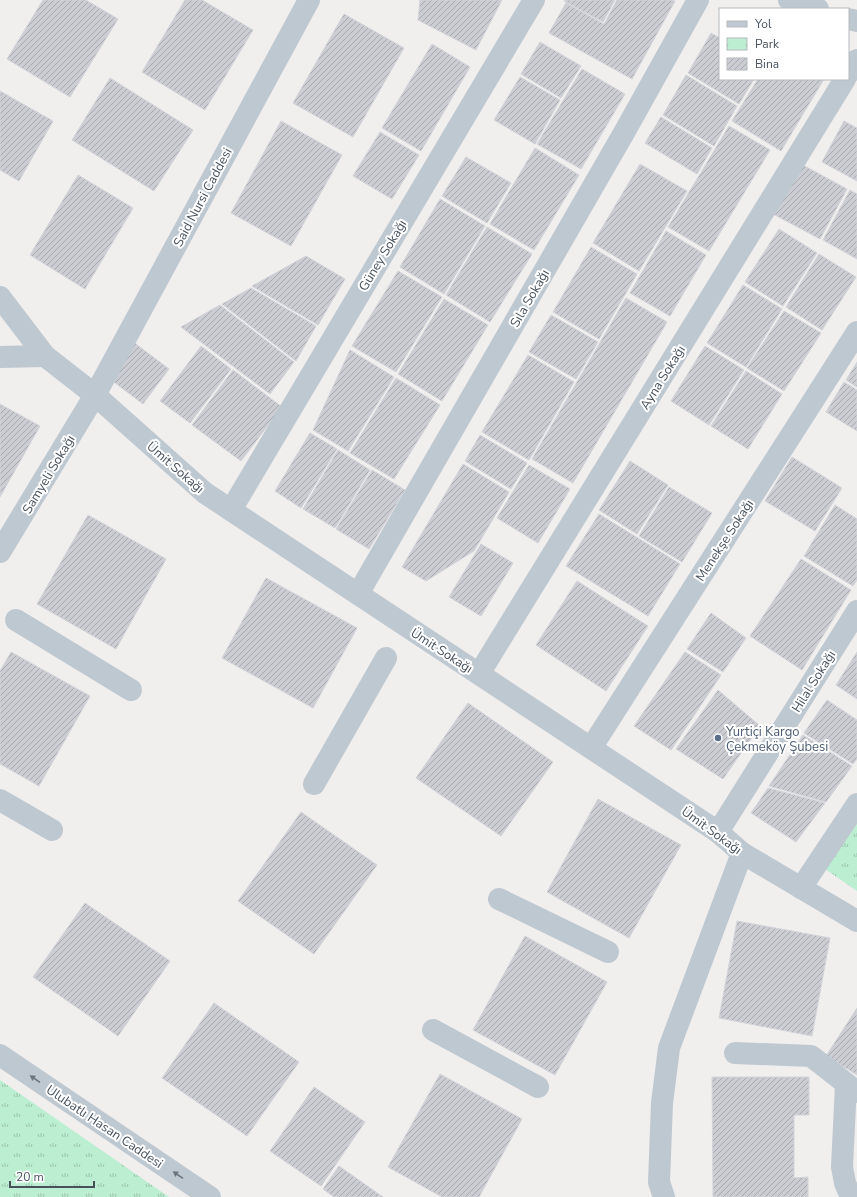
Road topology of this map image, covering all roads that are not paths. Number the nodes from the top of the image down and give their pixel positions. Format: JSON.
{"nodes":[{"id":1,"x":309,"y":0,"type":"edge"},
{"id":2,"x":534,"y":0,"type":"edge"},
{"id":3,"x":698,"y":0,"type":"edge"},
{"id":4,"x":789,"y":0,"type":"edge"},
{"id":5,"x":815,"y":8,"type":"edge"},
{"id":6,"x":857,"y":60,"type":"edge"},
{"id":7,"x":849,"y":72,"type":"edge"},
{"id":8,"x":844,"y":80,"type":"edge"},
{"id":9,"x":0,"y":297,"type":"edge"},
{"id":10,"x":857,"y":332,"type":"edge"},
{"id":11,"x":0,"y":356,"type":"edge"},
{"id":12,"x":45,"y":356,"type":"junction"},
{"id":13,"x":95,"y":395,"type":"junction"},
{"id":14,"x":231,"y":510,"type":"junction"},
{"id":15,"x":0,"y":552,"type":"edge"},
{"id":16,"x":358,"y":594,"type":"junction"},
{"id":17,"x":857,"y":611,"type":"edge"},
{"id":18,"x":16,"y":620,"type":"dead end"},
{"id":19,"x":386,"y":658,"type":"dead end"},
{"id":20,"x":479,"y":674,"type":"junction"},
{"id":21,"x":131,"y":690,"type":"dead end"},
{"id":22,"x":591,"y":748,"type":"junction"},
{"id":23,"x":314,"y":784,"type":"dead end"},
{"id":24,"x":0,"y":800,"type":"edge"},
{"id":25,"x":857,"y":804,"type":"edge"},
{"id":26,"x":52,"y":830,"type":"dead end"},
{"id":27,"x":718,"y":832,"type":"junction"},
{"id":28,"x":742,"y":853,"type":"junction"},
{"id":29,"x":802,"y":888,"type":"junction"},
{"id":30,"x":500,"y":900,"type":"dead end"},
{"id":31,"x":857,"y":921,"type":"edge"},
{"id":32,"x":608,"y":952,"type":"dead end"},
{"id":33,"x":433,"y":1030,"type":"dead end"},
{"id":34,"x":735,"y":1053,"type":"dead end"},
{"id":35,"x":0,"y":1055,"type":"edge"},
{"id":36,"x":538,"y":1087,"type":"dead end"},
{"id":37,"x":851,"y":1088,"type":"edge"},
{"id":38,"x":210,"y":1197,"type":"edge"},
{"id":39,"x":664,"y":1197,"type":"edge"},
{"id":40,"x":850,"y":1197,"type":"edge"}],
"edges":[{"from":1,"to":13,"type":"street","name":"Said Nursi Caddesi"},
{"from":2,"to":14,"type":"street","name":"Güney Sokağı"},
{"from":3,"to":16,"type":"street","name":"Sıla Sokağı"},
{"from":4,"to":5,"type":"street"},
{"from":6,"to":7,"type":"street"},
{"from":8,"to":20,"type":"street","name":"Ayna Sokağı"},
{"from":9,"to":12,"type":"street","name":"Ümit Sokağı"},
{"from":10,"to":22,"type":"street","name":"Menekşe Sokağı"},
{"from":11,"to":12,"type":"street"},
{"from":12,"to":13,"type":"street","name":"Ümit Sokağı"},
{"from":13,"to":14,"type":"street","name":"Ümit Sokağı"},
{"from":13,"to":15,"type":"street","name":"Samyeli Sokağı"},
{"from":14,"to":16,"type":"street","name":"Ümit Sokağı"},
{"from":16,"to":20,"type":"street","name":"Ümit Sokağı"},
{"from":17,"to":27,"type":"street","name":"Hilal Sokağı"},
{"from":18,"to":21,"type":"street"},
{"from":19,"to":23,"type":"street"},
{"from":20,"to":22,"type":"street","name":"Ümit Sokağı"},
{"from":22,"to":27,"type":"street","name":"Ümit Sokağı"},
{"from":24,"to":26,"type":"street"},
{"from":25,"to":29,"type":"street"},
{"from":27,"to":28,"type":"street","name":"Ümit Sokağı"},
{"from":28,"to":29,"type":"street","name":"Ümit Sokağı"},
{"from":28,"to":39,"type":"street"},
{"from":29,"to":31,"type":"street","name":"Ümit Sokağı"},
{"from":30,"to":32,"type":"street"},
{"from":33,"to":36,"type":"street"},
{"from":34,"to":37,"type":"street"},
{"from":38,"to":35,"type":"street","name":"Ulubatlı Hasan Caddesi","one_way":true},
{"from":37,"to":40,"type":"street"}]}
